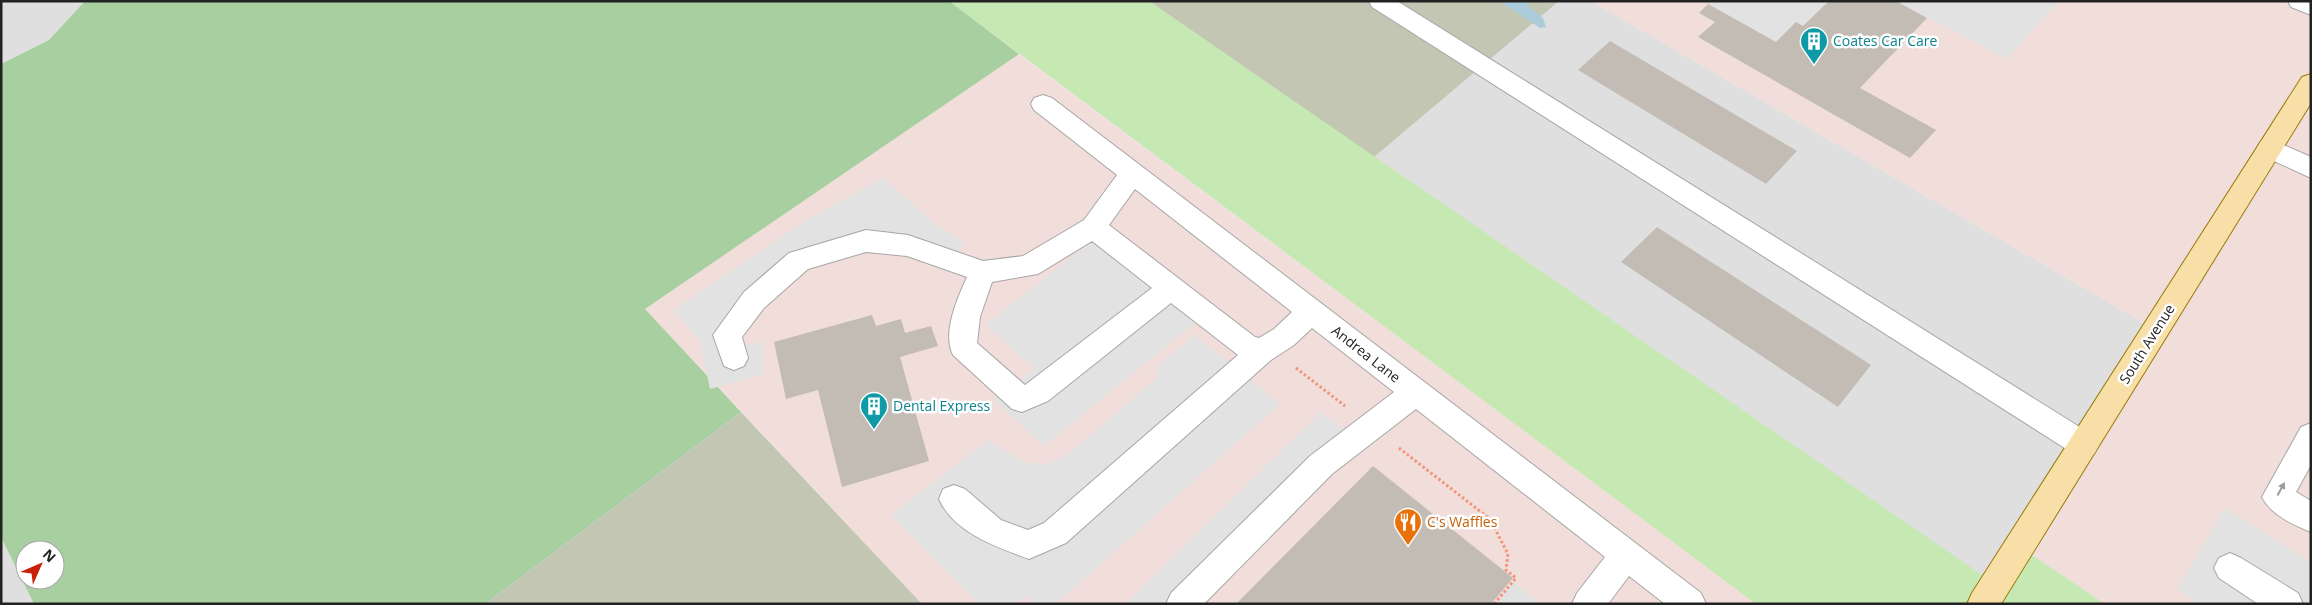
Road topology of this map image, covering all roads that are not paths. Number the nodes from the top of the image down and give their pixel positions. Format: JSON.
{"nodes":[{"id":1,"x":1380,"y":1,"type":"edge"},
{"id":2,"x":2299,"y":1,"type":"edge"},
{"id":3,"x":2311,"y":6,"type":"edge"},
{"id":4,"x":2311,"y":83,"type":"edge"},
{"id":5,"x":1043,"y":104,"type":"dead end"},
{"id":6,"x":2270,"y":148,"type":"junction"},
{"id":7,"x":2311,"y":168,"type":"edge"},
{"id":8,"x":1133,"y":173,"type":"junction"},
{"id":9,"x":1093,"y":226,"type":"junction"},
{"id":10,"x":983,"y":272,"type":"junction"},
{"id":11,"x":1171,"y":288,"type":"junction"},
{"id":12,"x":1312,"y":312,"type":"junction"},
{"id":13,"x":1265,"y":349,"type":"junction"},
{"id":14,"x":734,"y":358,"type":"dead end"},
{"id":15,"x":1416,"y":392,"type":"junction"},
{"id":16,"x":2311,"y":436,"type":"edge"},
{"id":17,"x":2084,"y":445,"type":"junction"},
{"id":18,"x":954,"y":499,"type":"dead end"},
{"id":19,"x":2308,"y":511,"type":"edge"},
{"id":20,"x":1626,"y":555,"type":"junction"},
{"id":21,"x":2230,"y":568,"type":"dead end"},
{"id":22,"x":1182,"y":604,"type":"edge"},
{"id":23,"x":1588,"y":604,"type":"edge"},
{"id":24,"x":1690,"y":604,"type":"edge"},
{"id":25,"x":1983,"y":604,"type":"edge"},
{"id":26,"x":2287,"y":604,"type":"edge"}],
"edges":[{"from":1,"to":17,"type":"street"},
{"from":2,"to":3,"type":"street"},
{"from":4,"to":6,"type":"main road","name":"South Avenue"},
{"from":5,"to":8,"type":"street","name":"Andrea Lane"},
{"from":6,"to":7,"type":"street"},
{"from":6,"to":17,"type":"main road","name":"South Avenue"},
{"from":8,"to":9,"type":"street"},
{"from":8,"to":12,"type":"street","name":"Andrea Lane"},
{"from":9,"to":10,"type":"street"},
{"from":9,"to":11,"type":"street"},
{"from":10,"to":11,"type":"street"},
{"from":10,"to":14,"type":"street"},
{"from":11,"to":13,"type":"street"},
{"from":12,"to":13,"type":"street"},
{"from":12,"to":15,"type":"street","name":"Andrea Lane"},
{"from":13,"to":18,"type":"street"},
{"from":15,"to":20,"type":"street","name":"Andrea Lane"},
{"from":15,"to":22,"type":"street"},
{"from":19,"to":16,"type":"street","one_way":true},
{"from":17,"to":25,"type":"main road","name":"South Avenue"},
{"from":20,"to":23,"type":"street"},
{"from":20,"to":24,"type":"street","name":"Andrea Lane"},
{"from":21,"to":26,"type":"street"}]}
